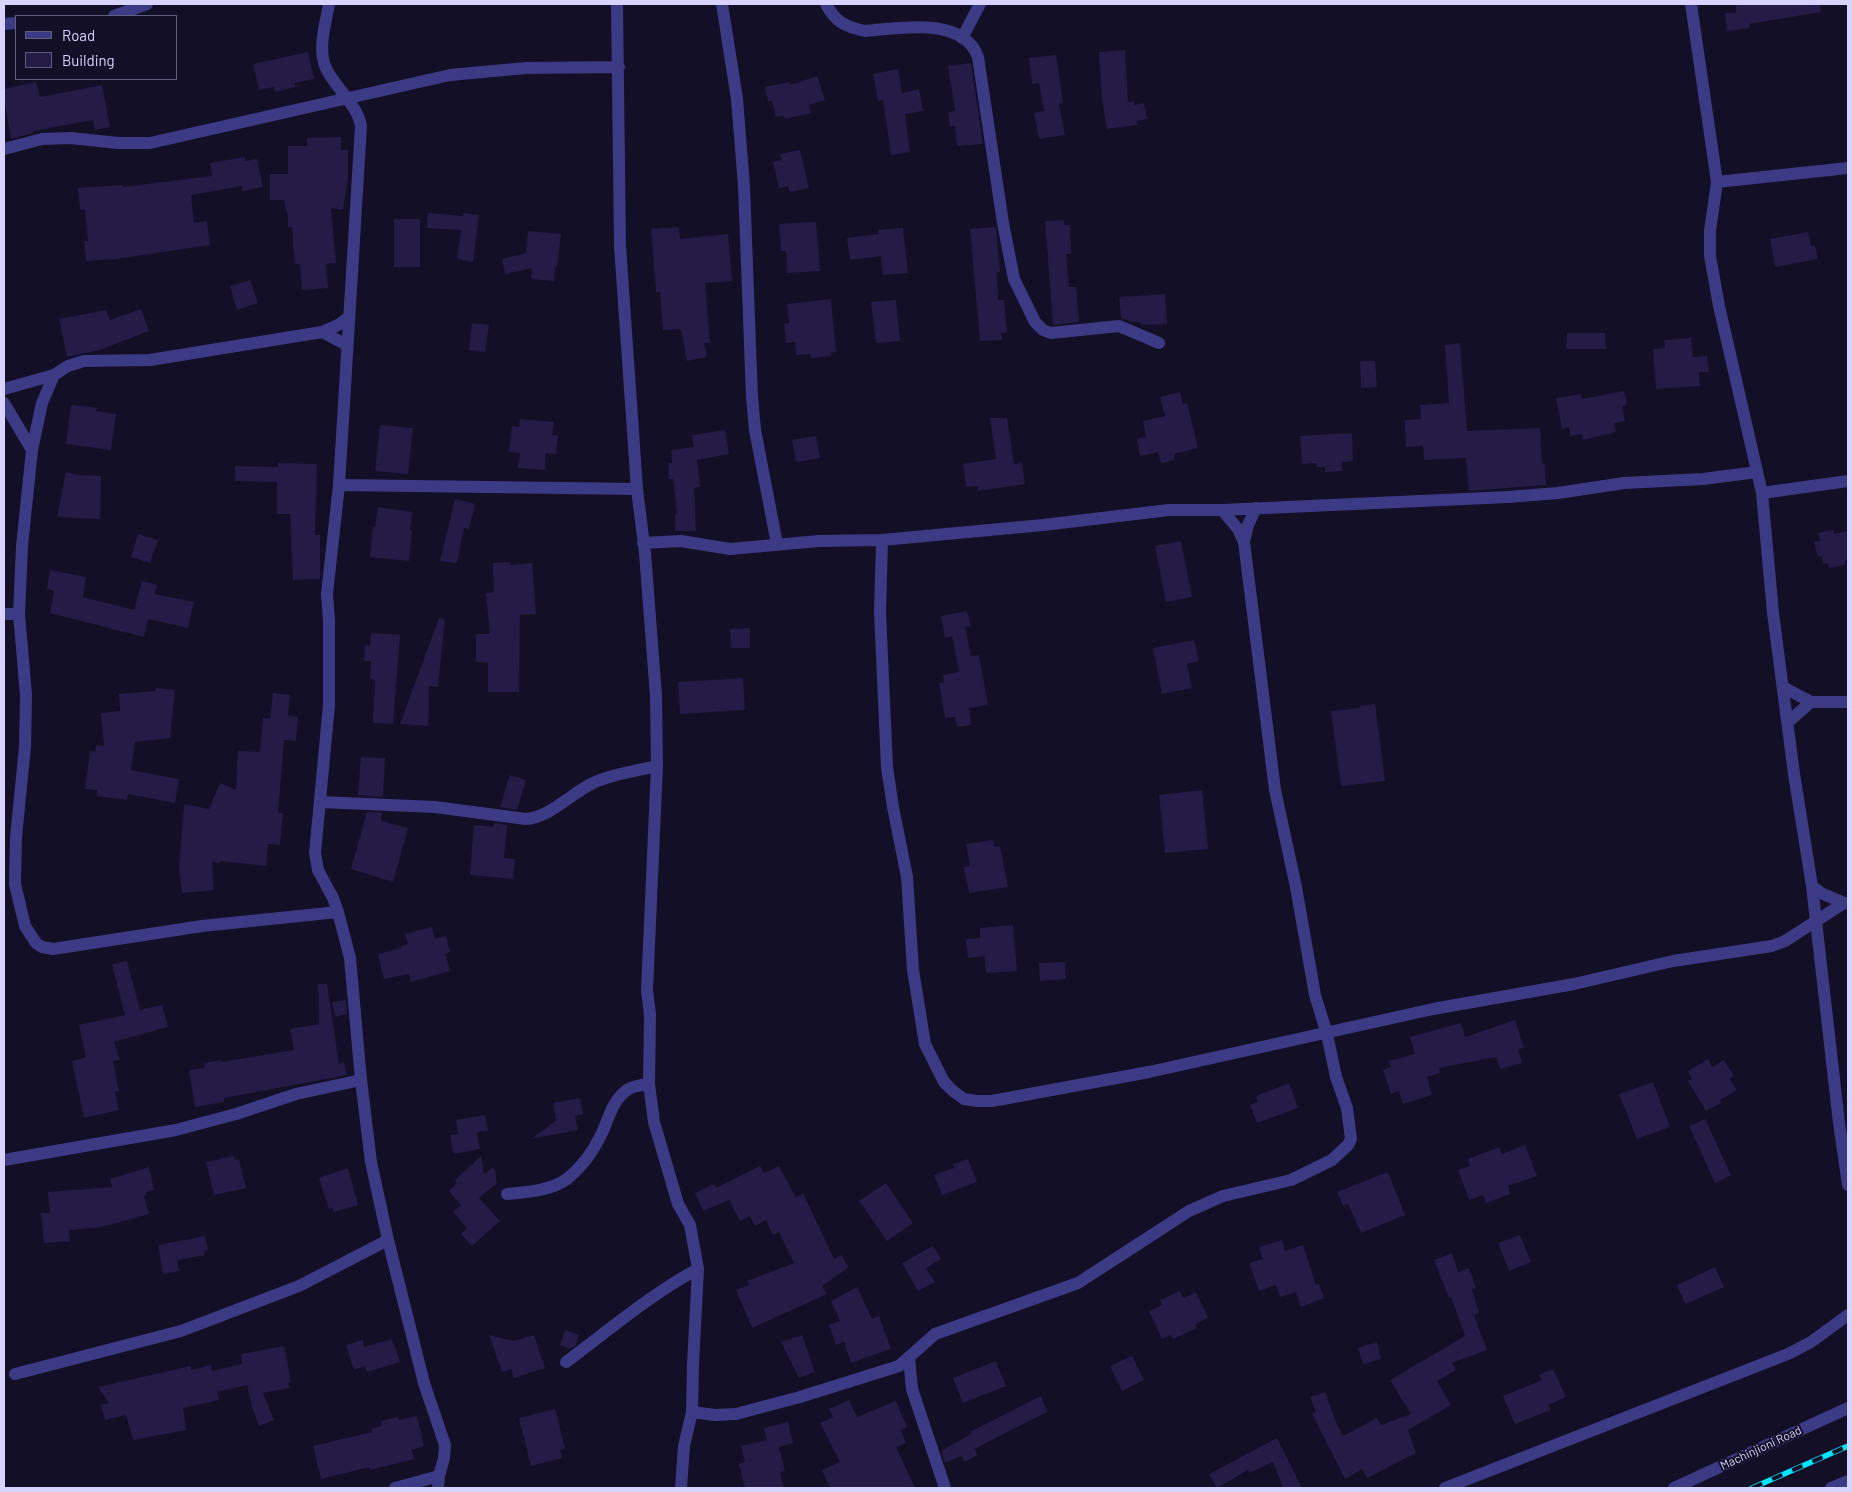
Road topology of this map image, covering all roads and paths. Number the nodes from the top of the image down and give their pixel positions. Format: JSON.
{"nodes":[{"id":1,"x":147,"y":4,"type":"edge"},
{"id":2,"x":329,"y":4,"type":"edge"},
{"id":3,"x":617,"y":4,"type":"edge"},
{"id":4,"x":722,"y":4,"type":"edge"},
{"id":5,"x":826,"y":4,"type":"edge"},
{"id":6,"x":980,"y":4,"type":"edge"},
{"id":7,"x":1691,"y":4,"type":"edge"},
{"id":8,"x":117,"y":15,"type":"edge"},
{"id":9,"x":962,"y":38,"type":"junction"},
{"id":10,"x":619,"y":66,"type":"junction"},
{"id":11,"x":348,"y":99,"type":"junction"},
{"id":12,"x":4,"y":149,"type":"edge"},
{"id":13,"x":1848,"y":168,"type":"edge"},
{"id":14,"x":1717,"y":182,"type":"junction"},
{"id":15,"x":349,"y":317,"type":"junction"},
{"id":16,"x":322,"y":332,"type":"junction"},
{"id":17,"x":1159,"y":343,"type":"dead end"},
{"id":18,"x":347,"y":344,"type":"junction"},
{"id":19,"x":54,"y":375,"type":"junction"},
{"id":20,"x":4,"y":389,"type":"edge"},
{"id":21,"x":4,"y":403,"type":"edge"},
{"id":22,"x":32,"y":450,"type":"junction"},
{"id":23,"x":1757,"y":472,"type":"junction"},
{"id":24,"x":1848,"y":481,"type":"edge"},
{"id":25,"x":339,"y":485,"type":"junction"},
{"id":26,"x":637,"y":489,"type":"junction"},
{"id":27,"x":1762,"y":493,"type":"junction"},
{"id":28,"x":1256,"y":508,"type":"junction"},
{"id":29,"x":1222,"y":510,"type":"junction"},
{"id":30,"x":882,"y":540,"type":"junction"},
{"id":31,"x":1244,"y":542,"type":"junction"},
{"id":32,"x":643,"y":543,"type":"junction"},
{"id":33,"x":777,"y":544,"type":"junction"},
{"id":34,"x":4,"y":614,"type":"edge"},
{"id":35,"x":20,"y":614,"type":"junction"},
{"id":36,"x":1783,"y":687,"type":"junction"},
{"id":37,"x":1811,"y":702,"type":"junction"},
{"id":38,"x":1848,"y":702,"type":"edge"},
{"id":39,"x":1788,"y":722,"type":"junction"},
{"id":40,"x":657,"y":766,"type":"junction"},
{"id":41,"x":321,"y":802,"type":"junction"},
{"id":42,"x":1812,"y":886,"type":"junction"},
{"id":43,"x":1846,"y":903,"type":"edge"},
{"id":44,"x":338,"y":912,"type":"junction"},
{"id":45,"x":1817,"y":922,"type":"junction"},
{"id":46,"x":1327,"y":1034,"type":"junction"},
{"id":47,"x":360,"y":1080,"type":"junction"},
{"id":48,"x":649,"y":1084,"type":"junction"},
{"id":49,"x":4,"y":1160,"type":"edge"},
{"id":50,"x":1848,"y":1185,"type":"edge"},
{"id":51,"x":507,"y":1194,"type":"dead end"},
{"id":52,"x":388,"y":1240,"type":"junction"},
{"id":53,"x":698,"y":1269,"type":"junction"},
{"id":54,"x":1848,"y":1315,"type":"edge"},
{"id":55,"x":909,"y":1357,"type":"junction"},
{"id":56,"x":566,"y":1362,"type":"dead end"},
{"id":57,"x":15,"y":1374,"type":"dead end"},
{"id":58,"x":1848,"y":1408,"type":"edge"},
{"id":59,"x":692,"y":1412,"type":"junction"},
{"id":60,"x":1848,"y":1480,"type":"edge"},
{"id":61,"x":439,"y":1482,"type":"edge"},
{"id":62,"x":395,"y":1488,"type":"edge"},
{"id":63,"x":681,"y":1488,"type":"edge"},
{"id":64,"x":945,"y":1488,"type":"edge"},
{"id":65,"x":1445,"y":1488,"type":"edge"},
{"id":66,"x":1674,"y":1488,"type":"edge"},
{"id":67,"x":1831,"y":1488,"type":"edge"}],
"edges":[{"from":1,"to":8,"type":"street"},
{"from":2,"to":11,"type":"street"},
{"from":3,"to":10,"type":"street"},
{"from":4,"to":33,"type":"street"},
{"from":5,"to":9,"type":"street"},
{"from":6,"to":9,"type":"street"},
{"from":7,"to":14,"type":"street"},
{"from":9,"to":17,"type":"street"},
{"from":10,"to":11,"type":"street"},
{"from":10,"to":26,"type":"street"},
{"from":11,"to":12,"type":"street"},
{"from":11,"to":15,"type":"street"},
{"from":13,"to":14,"type":"street"},
{"from":14,"to":23,"type":"street"},
{"from":15,"to":16,"type":"street"},
{"from":15,"to":18,"type":"street"},
{"from":16,"to":18,"type":"street"},
{"from":16,"to":19,"type":"street"},
{"from":18,"to":25,"type":"street"},
{"from":19,"to":20,"type":"street"},
{"from":19,"to":22,"type":"street"},
{"from":21,"to":22,"type":"street"},
{"from":22,"to":35,"type":"street"},
{"from":23,"to":27,"type":"street"},
{"from":23,"to":28,"type":"street"},
{"from":24,"to":27,"type":"street"},
{"from":25,"to":26,"type":"street"},
{"from":25,"to":41,"type":"street"},
{"from":26,"to":32,"type":"street"},
{"from":27,"to":36,"type":"street"},
{"from":28,"to":29,"type":"street"},
{"from":28,"to":31,"type":"street"},
{"from":29,"to":30,"type":"street"},
{"from":29,"to":31,"type":"street"},
{"from":30,"to":33,"type":"street"},
{"from":30,"to":46,"type":"street"},
{"from":31,"to":46,"type":"street"},
{"from":32,"to":33,"type":"street"},
{"from":32,"to":40,"type":"street"},
{"from":34,"to":35,"type":"street"},
{"from":35,"to":44,"type":"street"},
{"from":36,"to":37,"type":"street"},
{"from":36,"to":39,"type":"street"},
{"from":37,"to":38,"type":"street"},
{"from":37,"to":39,"type":"street"},
{"from":39,"to":42,"type":"street"},
{"from":40,"to":41,"type":"street"},
{"from":40,"to":48,"type":"street"},
{"from":41,"to":44,"type":"street"},
{"from":42,"to":43,"type":"street"},
{"from":42,"to":45,"type":"street"},
{"from":43,"to":45,"type":"street"},
{"from":44,"to":47,"type":"street"},
{"from":45,"to":46,"type":"street"},
{"from":45,"to":50,"type":"street"},
{"from":46,"to":55,"type":"street"},
{"from":47,"to":49,"type":"street"},
{"from":47,"to":52,"type":"street"},
{"from":48,"to":51,"type":"street"},
{"from":48,"to":53,"type":"street"},
{"from":52,"to":57,"type":"street"},
{"from":52,"to":61,"type":"street"},
{"from":53,"to":56,"type":"street"},
{"from":53,"to":59,"type":"street"},
{"from":54,"to":65,"type":"street"},
{"from":55,"to":59,"type":"street"},
{"from":55,"to":64,"type":"street"},
{"from":58,"to":66,"type":"street","name":"Machinjioni Road"},
{"from":59,"to":63,"type":"street"},
{"from":60,"to":67,"type":"street"},
{"from":61,"to":62,"type":"street"}]}
